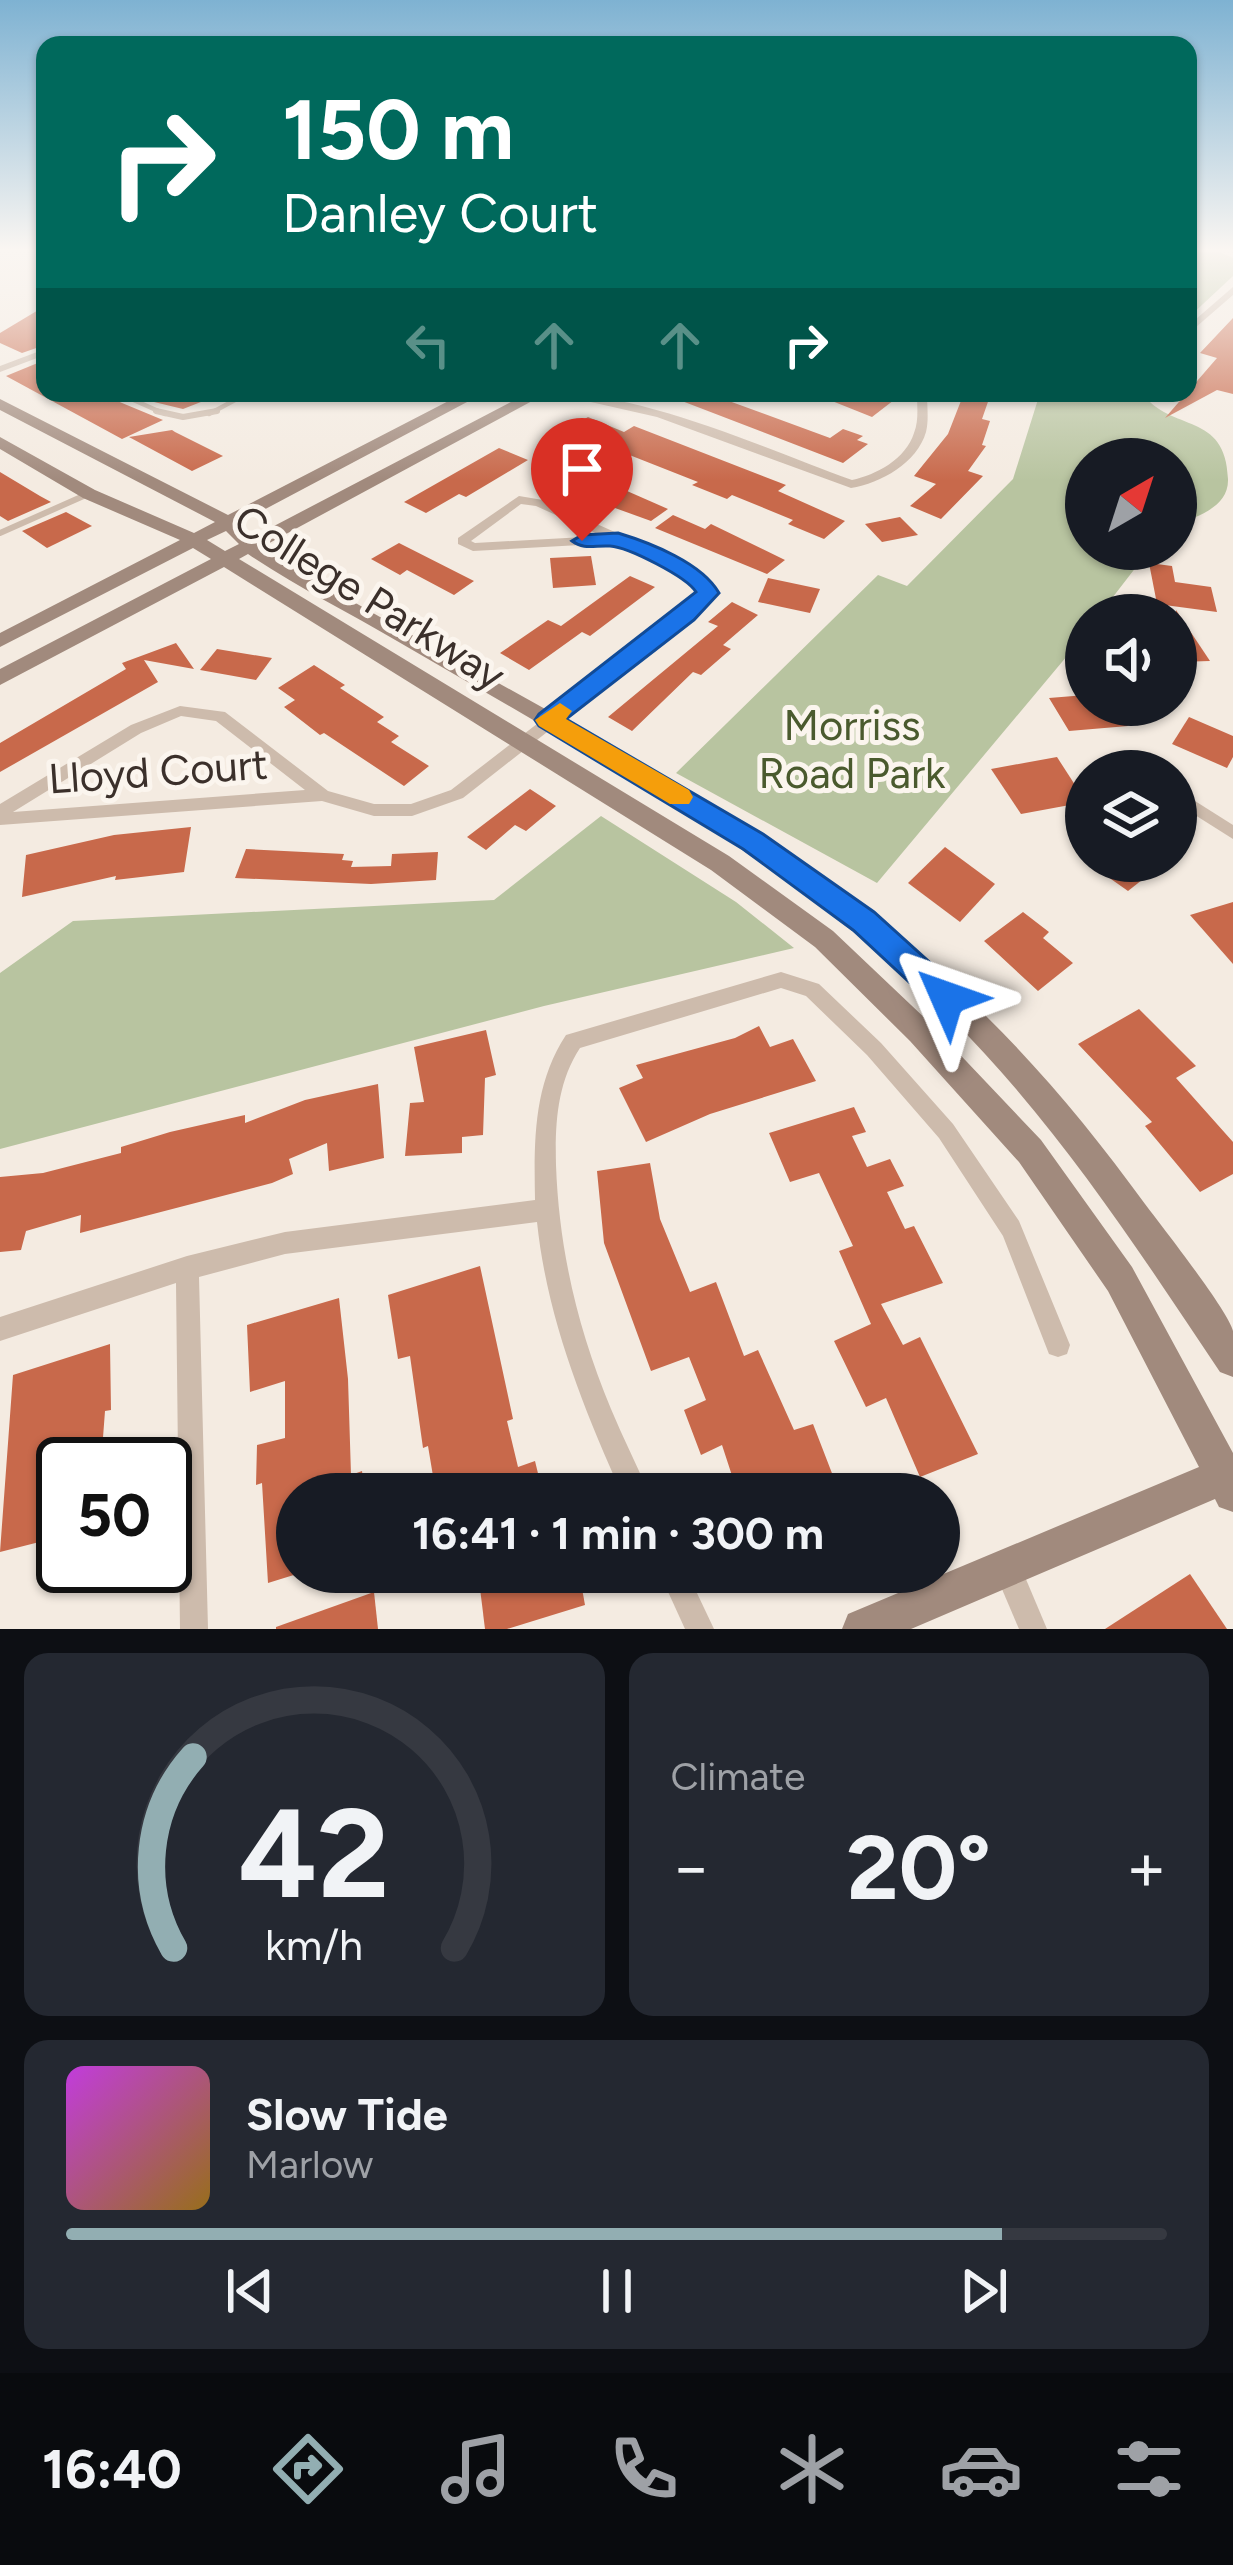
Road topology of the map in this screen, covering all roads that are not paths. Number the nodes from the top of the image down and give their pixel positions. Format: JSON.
{"nodes":[{"id":1,"x":36,"y":357,"type":"edge"},
{"id":2,"x":0,"y":369,"type":"edge"},
{"id":3,"x":138,"y":402,"type":"edge"},
{"id":4,"x":236,"y":402,"type":"edge"},
{"id":5,"x":459,"y":402,"type":"edge"},
{"id":6,"x":522,"y":402,"type":"edge"},
{"id":7,"x":599,"y":402,"type":"edge"},
{"id":8,"x":920,"y":402,"type":"edge"},
{"id":9,"x":0,"y":404,"type":"edge"},
{"id":10,"x":0,"y":442,"type":"edge"},
{"id":11,"x":89,"y":494,"type":"junction"},
{"id":12,"x":227,"y":522,"type":"junction"},
{"id":13,"x":0,"y":533,"type":"edge"},
{"id":14,"x":618,"y":539,"type":"junction"},
{"id":15,"x":192,"y":540,"type":"junction"},
{"id":16,"x":252,"y":546,"type":"junction"},
{"id":17,"x":221,"y":560,"type":"junction"},
{"id":18,"x":0,"y":641,"type":"edge"},
{"id":19,"x":0,"y":678,"type":"edge"},
{"id":20,"x":535,"y":731,"type":"junction"},
{"id":21,"x":322,"y":795,"type":"junction"},
{"id":22,"x":1197,"y":809,"type":"edge"},
{"id":23,"x":0,"y":816,"type":"edge"},
{"id":24,"x":1233,"y":833,"type":"edge"},
{"id":25,"x":544,"y":1210,"type":"junction"},
{"id":26,"x":187,"y":1268,"type":"junction"},
{"id":27,"x":0,"y":1330,"type":"edge"},
{"id":28,"x":1058,"y":1345,"type":"dead end"},
{"id":29,"x":1233,"y":1359,"type":"edge"},
{"id":30,"x":626,"y":1473,"type":"edge"},
{"id":31,"x":1230,"y":1480,"type":"edge"},
{"id":32,"x":1007,"y":1568,"type":"junction"},
{"id":33,"x":683,"y":1593,"type":"edge"},
{"id":34,"x":194,"y":1629,"type":"edge"},
{"id":35,"x":700,"y":1629,"type":"edge"},
{"id":36,"x":863,"y":1629,"type":"edge"},
{"id":37,"x":1033,"y":1629,"type":"edge"}],
"edges":[{"from":1,"to":2,"type":"street"},
{"from":3,"to":4,"type":"lane"},
{"from":5,"to":12,"type":"main road"},
{"from":6,"to":16,"type":"main road"},
{"from":7,"to":8,"type":"street"},
{"from":9,"to":12,"type":"main road","name":"College Parkway"},
{"from":10,"to":11,"type":"main road","name":"College Parkway"},
{"from":11,"to":13,"type":"lane"},
{"from":11,"to":15,"type":"main road","name":"College Parkway"},
{"from":12,"to":15,"type":"main road"},
{"from":12,"to":16,"type":"main road","name":"College Parkway"},
{"from":14,"to":14,"type":"street"},
{"from":14,"to":20,"type":"street","name":"Lloyd Court"},
{"from":15,"to":17,"type":"main road","name":"College Parkway"},
{"from":15,"to":18,"type":"main road"},
{"from":16,"to":17,"type":"main road"},
{"from":16,"to":20,"type":"main road","name":"College Parkway"},
{"from":17,"to":19,"type":"main road"},
{"from":17,"to":20,"type":"main road","name":"College Parkway"},
{"from":20,"to":21,"type":"street","name":"Lloyd Court"},
{"from":20,"to":29,"type":"main road","name":"College Parkway"},
{"from":20,"to":31,"type":"main road","name":"College Parkway"},
{"from":21,"to":23,"type":"street","name":"Lloyd Court"},
{"from":21,"to":23,"type":"street","name":"Lloyd Court"},
{"from":22,"to":24,"type":"street"},
{"from":25,"to":26,"type":"street"},
{"from":25,"to":28,"type":"street"},
{"from":25,"to":30,"type":"street"},
{"from":26,"to":27,"type":"street"},
{"from":26,"to":34,"type":"street"},
{"from":31,"to":32,"type":"main road"},
{"from":32,"to":36,"type":"main road"},
{"from":32,"to":37,"type":"street"},
{"from":33,"to":35,"type":"street"}]}
